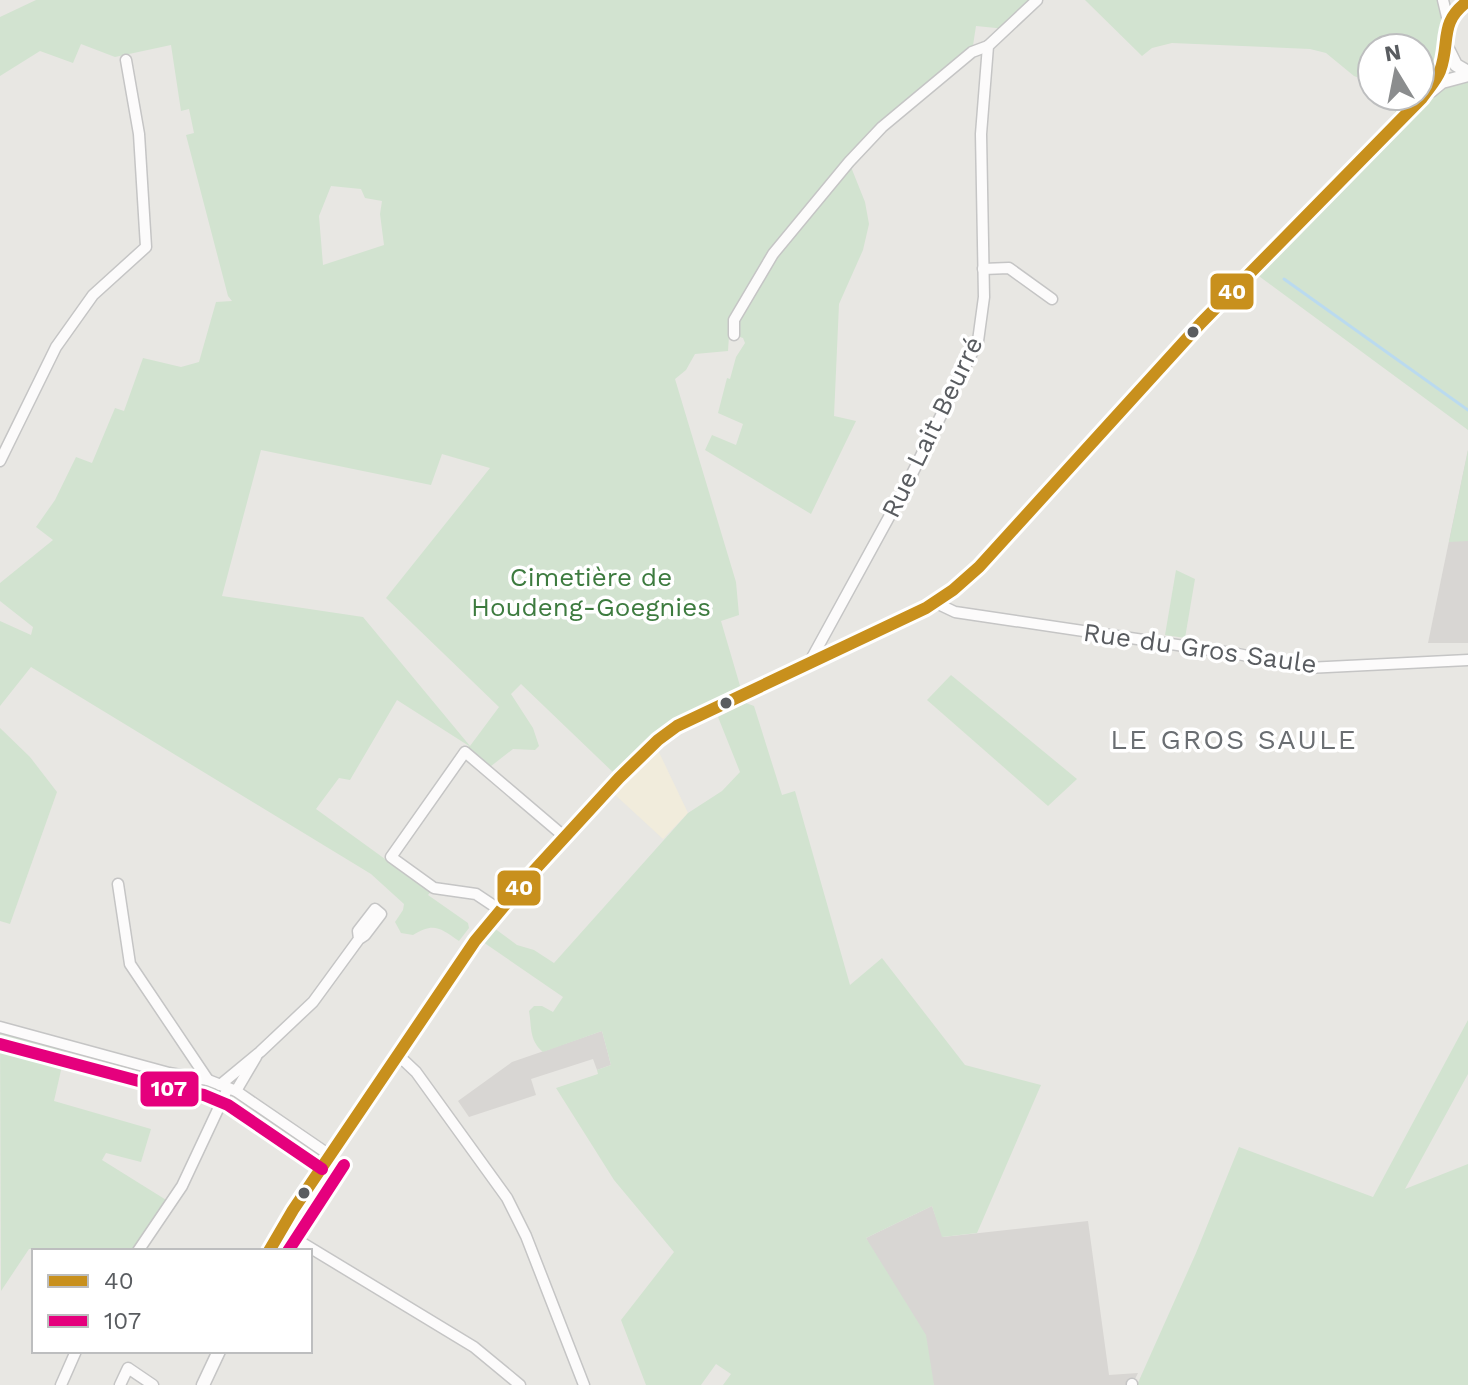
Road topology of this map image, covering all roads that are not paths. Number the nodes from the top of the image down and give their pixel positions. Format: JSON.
{"nodes":[{"id":1,"x":1037,"y":0,"type":"edge"},
{"id":2,"x":1443,"y":0,"type":"edge"},
{"id":3,"x":1468,"y":1,"type":"edge"},
{"id":4,"x":1448,"y":21,"type":"junction"},
{"id":5,"x":1445,"y":42,"type":"junction"},
{"id":6,"x":988,"y":46,"type":"junction"},
{"id":7,"x":126,"y":60,"type":"dead end"},
{"id":8,"x":1468,"y":74,"type":"edge"},
{"id":9,"x":1436,"y":77,"type":"edge"},
{"id":10,"x":1436,"y":87,"type":"edge"},
{"id":11,"x":1408,"y":112,"type":"edge"},
{"id":12,"x":983,"y":269,"type":"junction"},
{"id":13,"x":1052,"y":299,"type":"dead end"},
{"id":14,"x":734,"y":335,"type":"dead end"},
{"id":15,"x":0,"y":461,"type":"edge"},
{"id":16,"x":936,"y":603,"type":"junction"},
{"id":17,"x":1468,"y":660,"type":"edge"},
{"id":18,"x":808,"y":665,"type":"junction"},
{"id":19,"x":566,"y":838,"type":"junction"},
{"id":20,"x":118,"y":884,"type":"dead end"},
{"id":21,"x":500,"y":910,"type":"junction"},
{"id":22,"x":378,"y":912,"type":"dead end"},
{"id":23,"x":0,"y":1027,"type":"edge"},
{"id":24,"x":260,"y":1052,"type":"junction"},
{"id":25,"x":398,"y":1055,"type":"junction"},
{"id":26,"x":208,"y":1080,"type":"junction"},
{"id":27,"x":228,"y":1088,"type":"junction"},
{"id":28,"x":331,"y":1156,"type":"junction"},
{"id":29,"x":281,"y":1230,"type":"junction"},
{"id":30,"x":139,"y":1249,"type":"edge"},
{"id":31,"x":270,"y":1249,"type":"edge"},
{"id":32,"x":75,"y":1353,"type":"edge"},
{"id":33,"x":218,"y":1353,"type":"edge"},
{"id":34,"x":61,"y":1385,"type":"edge"},
{"id":35,"x":120,"y":1385,"type":"edge"},
{"id":36,"x":153,"y":1385,"type":"edge"},
{"id":37,"x":203,"y":1385,"type":"edge"},
{"id":38,"x":520,"y":1385,"type":"edge"},
{"id":39,"x":584,"y":1385,"type":"edge"}],
"edges":[{"from":1,"to":6,"type":"street"},
{"from":2,"to":4,"type":"street"},
{"from":3,"to":4,"type":"street"},
{"from":4,"to":5,"type":"street"},
{"from":5,"to":8,"type":"street"},
{"from":5,"to":9,"type":"street"},
{"from":6,"to":12,"type":"street","name":"Rue Lait Beurré"},
{"from":6,"to":14,"type":"street"},
{"from":7,"to":15,"type":"street"},
{"from":8,"to":10,"type":"street"},
{"from":11,"to":16,"type":"street"},
{"from":12,"to":13,"type":"street"},
{"from":12,"to":18,"type":"street","name":"Rue Lait Beurré"},
{"from":16,"to":17,"type":"street","name":"Rue du Gros Saule"},
{"from":16,"to":18,"type":"street"},
{"from":18,"to":19,"type":"street"},
{"from":19,"to":21,"type":"street"},
{"from":19,"to":21,"type":"street"},
{"from":20,"to":26,"type":"street"},
{"from":21,"to":25,"type":"street"},
{"from":22,"to":24,"type":"street"},
{"from":23,"to":26,"type":"street"},
{"from":24,"to":27,"type":"street"},
{"from":24,"to":27,"type":"street"},
{"from":25,"to":28,"type":"street"},
{"from":25,"to":39,"type":"street"},
{"from":26,"to":27,"type":"street"},
{"from":27,"to":28,"type":"street"},
{"from":27,"to":30,"type":"street"},
{"from":28,"to":29,"type":"street"},
{"from":29,"to":31,"type":"street"},
{"from":29,"to":38,"type":"street"},
{"from":32,"to":34,"type":"street"},
{"from":33,"to":37,"type":"street"},
{"from":35,"to":36,"type":"street"}]}
